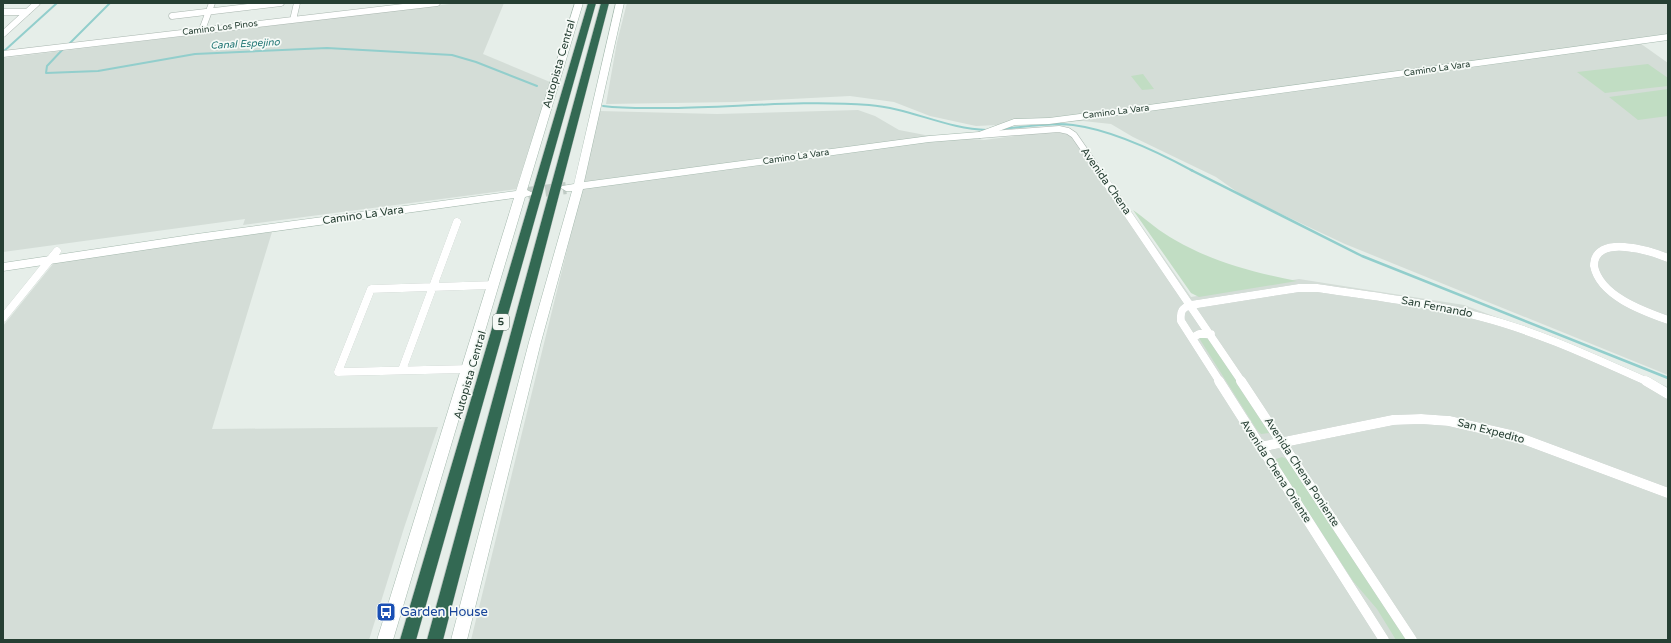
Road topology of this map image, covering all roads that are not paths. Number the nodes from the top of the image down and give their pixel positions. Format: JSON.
{"nodes":[{"id":1,"x":37,"y":3,"type":"edge"},
{"id":2,"x":212,"y":3,"type":"edge"},
{"id":3,"x":281,"y":3,"type":"edge"},
{"id":4,"x":297,"y":3,"type":"edge"},
{"id":5,"x":359,"y":3,"type":"edge"},
{"id":6,"x":437,"y":3,"type":"edge"},
{"id":7,"x":579,"y":3,"type":"edge"},
{"id":8,"x":592,"y":3,"type":"edge"},
{"id":9,"x":605,"y":3,"type":"edge"},
{"id":10,"x":620,"y":3,"type":"edge"},
{"id":11,"x":401,"y":5,"type":"edge"},
{"id":12,"x":3,"y":12,"type":"edge"},
{"id":13,"x":27,"y":12,"type":"junction"},
{"id":14,"x":209,"y":12,"type":"junction"},
{"id":15,"x":358,"y":12,"type":"junction"},
{"id":16,"x":172,"y":16,"type":"dead end"},
{"id":17,"x":293,"y":20,"type":"junction"},
{"id":18,"x":6,"y":28,"type":"edge"},
{"id":19,"x":202,"y":30,"type":"junction"},
{"id":20,"x":3,"y":34,"type":"edge"},
{"id":21,"x":1668,"y":37,"type":"edge"},
{"id":22,"x":3,"y":54,"type":"edge"},
{"id":23,"x":984,"y":134,"type":"junction"},
{"id":24,"x":572,"y":187,"type":"junction"},
{"id":25,"x":525,"y":193,"type":"junction"},
{"id":26,"x":496,"y":196,"type":"junction"},
{"id":27,"x":517,"y":211,"type":"junction"},
{"id":28,"x":456,"y":222,"type":"dead end"},
{"id":29,"x":54,"y":255,"type":"junction"},
{"id":30,"x":1668,"y":258,"type":"edge"},
{"id":31,"x":3,"y":259,"type":"edge"},
{"id":32,"x":3,"y":267,"type":"edge"},
{"id":33,"x":494,"y":286,"type":"junction"},
{"id":34,"x":433,"y":287,"type":"junction"},
{"id":35,"x":1191,"y":305,"type":"junction"},
{"id":36,"x":3,"y":318,"type":"edge"},
{"id":37,"x":1668,"y":320,"type":"edge"},
{"id":38,"x":1211,"y":334,"type":"junction"},
{"id":39,"x":1192,"y":338,"type":"junction"},
{"id":40,"x":468,"y":369,"type":"junction"},
{"id":41,"x":402,"y":370,"type":"junction"},
{"id":42,"x":1668,"y":394,"type":"edge"},
{"id":43,"x":1282,"y":442,"type":"junction"},
{"id":44,"x":1260,"y":447,"type":"junction"},
{"id":45,"x":1668,"y":493,"type":"edge"},
{"id":46,"x":385,"y":640,"type":"edge"},
{"id":47,"x":408,"y":640,"type":"edge"},
{"id":48,"x":435,"y":640,"type":"edge"},
{"id":49,"x":459,"y":640,"type":"edge"},
{"id":50,"x":1384,"y":640,"type":"edge"},
{"id":51,"x":1412,"y":640,"type":"edge"}],
"edges":[{"from":1,"to":13,"type":"street"},
{"from":2,"to":14,"type":"street"},
{"from":3,"to":14,"type":"street"},
{"from":4,"to":17,"type":"street"},
{"from":5,"to":15,"type":"street"},
{"from":6,"to":11,"type":"street","name":"Camino Los Pinos"},
{"from":7,"to":25,"type":"street"},
{"from":8,"to":47,"type":"highway","name":"Autopista Central","number":"5"},
{"from":9,"to":48,"type":"highway","number":"5"},
{"from":10,"to":24,"type":"street"},
{"from":11,"to":15,"type":"street","name":"Camino Los Pinos"},
{"from":12,"to":13,"type":"street"},
{"from":13,"to":18,"type":"street"},
{"from":14,"to":16,"type":"street"},
{"from":14,"to":19,"type":"street"},
{"from":15,"to":17,"type":"street","name":"Camino Los Pinos"},
{"from":17,"to":19,"type":"street","name":"Camino Los Pinos"},
{"from":18,"to":20,"type":"street"},
{"from":19,"to":22,"type":"street","name":"Camino Los Pinos"},
{"from":21,"to":23,"type":"street","name":"Camino La Vara"},
{"from":23,"to":24,"type":"street","name":"Camino La Vara"},
{"from":23,"to":35,"type":"street","name":"Avenida Chena"},
{"from":24,"to":49,"type":"street"},
{"from":25,"to":26,"type":"street","name":"Camino La Vara"},
{"from":25,"to":27,"type":"street"},
{"from":26,"to":27,"type":"street"},
{"from":26,"to":29,"type":"street","name":"Camino La Vara"},
{"from":27,"to":33,"type":"street"},
{"from":28,"to":34,"type":"street"},
{"from":29,"to":31,"type":"street","name":"Camino La Vara"},
{"from":29,"to":32,"type":"street","name":"Camino La Vara"},
{"from":29,"to":36,"type":"street"},
{"from":30,"to":37,"type":"street"},
{"from":33,"to":34,"type":"street"},
{"from":33,"to":40,"type":"street"},
{"from":34,"to":41,"type":"street"},
{"from":34,"to":41,"type":"street"},
{"from":35,"to":38,"type":"street","name":"Avenida Chena Poniente"},
{"from":35,"to":39,"type":"street","name":"Avenida Chena Oriente"},
{"from":35,"to":42,"type":"street","name":"San Fernando"},
{"from":38,"to":39,"type":"street"},
{"from":38,"to":43,"type":"street","name":"Avenida Chena Poniente"},
{"from":39,"to":44,"type":"street","name":"Avenida Chena Oriente"},
{"from":40,"to":41,"type":"street"},
{"from":40,"to":46,"type":"street"},
{"from":43,"to":44,"type":"street","name":"San Expedito"},
{"from":43,"to":45,"type":"street","name":"San Expedito"},
{"from":43,"to":51,"type":"street","name":"Avenida Chena Poniente"},
{"from":44,"to":50,"type":"street","name":"Avenida Chena Oriente"}]}
